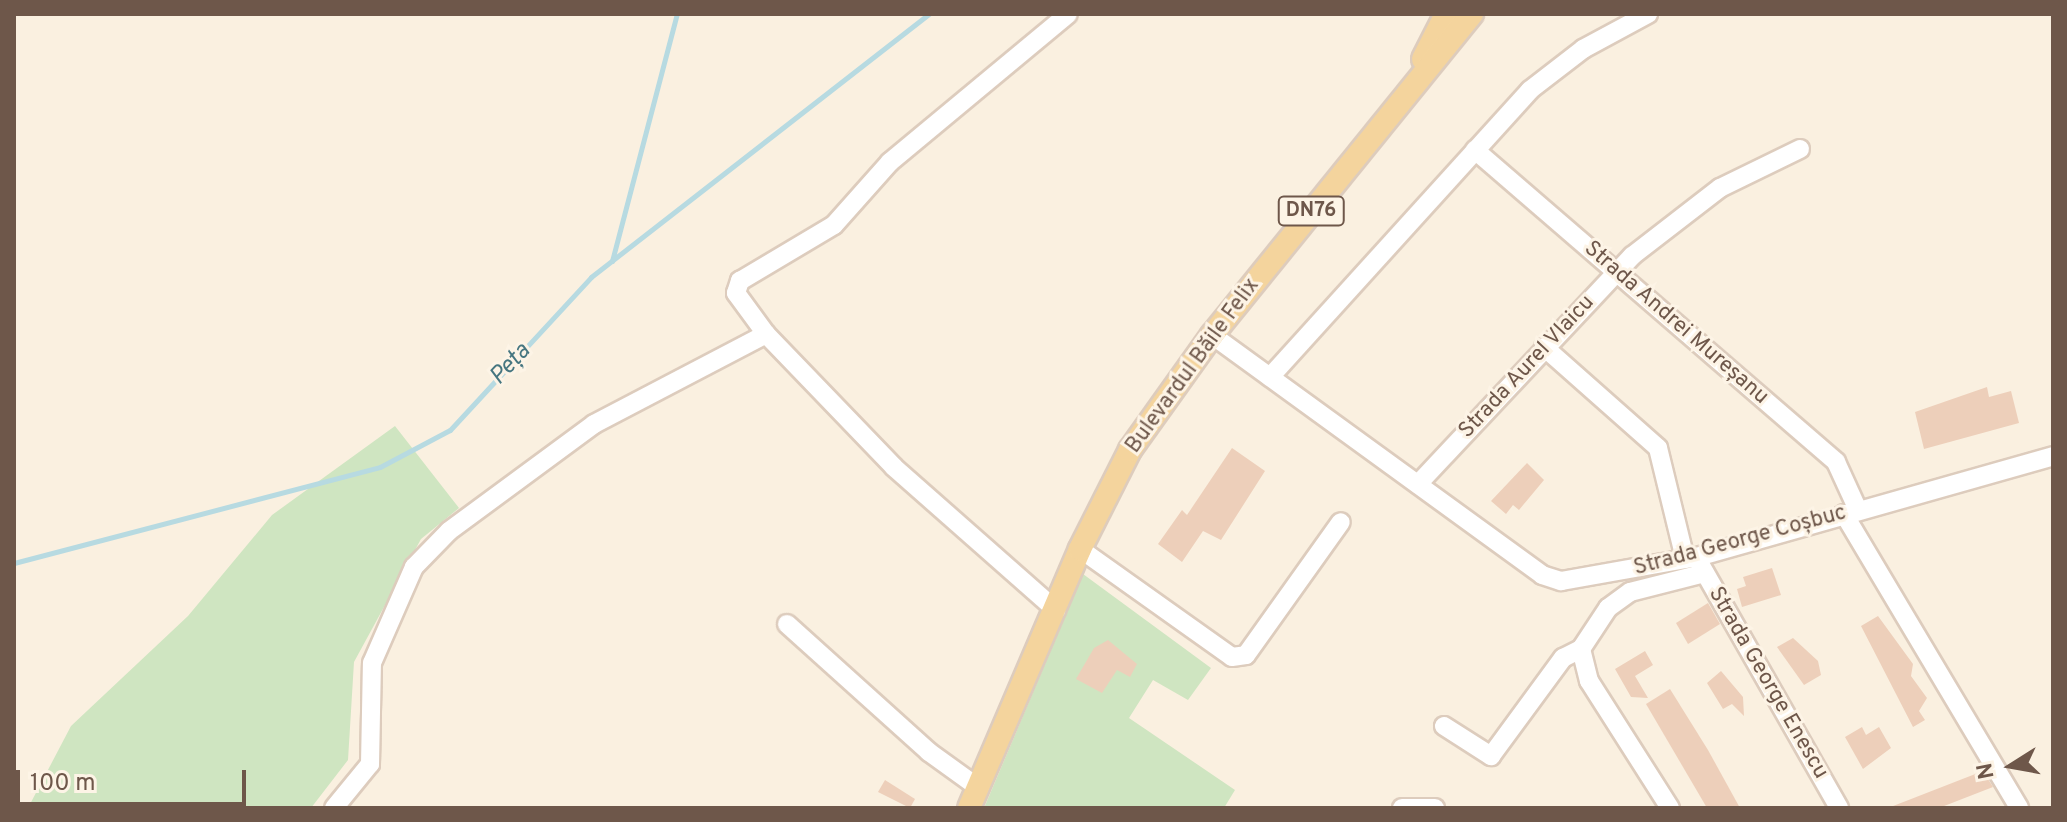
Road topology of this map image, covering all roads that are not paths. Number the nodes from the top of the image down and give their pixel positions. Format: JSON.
{"nodes":[{"id":1,"x":1068,"y":14,"type":"edge"},
{"id":2,"x":1446,"y":14,"type":"edge"},
{"id":3,"x":1472,"y":14,"type":"edge"},
{"id":4,"x":1648,"y":14,"type":"edge"},
{"id":5,"x":1410,"y":87,"type":"junction"},
{"id":6,"x":1800,"y":149,"type":"dead end"},
{"id":7,"x":1475,"y":150,"type":"junction"},
{"id":8,"x":1617,"y":271,"type":"junction"},
{"id":9,"x":766,"y":334,"type":"junction"},
{"id":10,"x":1212,"y":335,"type":"junction"},
{"id":11,"x":1544,"y":347,"type":"junction"},
{"id":12,"x":1270,"y":377,"type":"junction"},
{"id":13,"x":2053,"y":456,"type":"edge"},
{"id":14,"x":1418,"y":484,"type":"junction"},
{"id":15,"x":1851,"y":512,"type":"junction"},
{"id":16,"x":1341,"y":522,"type":"dead end"},
{"id":17,"x":1080,"y":549,"type":"junction"},
{"id":18,"x":1695,"y":563,"type":"junction"},
{"id":19,"x":1056,"y":610,"type":"junction"},
{"id":20,"x":787,"y":624,"type":"dead end"},
{"id":21,"x":1581,"y":649,"type":"junction"},
{"id":22,"x":1444,"y":726,"type":"dead end"},
{"id":23,"x":974,"y":798,"type":"edge"},
{"id":24,"x":334,"y":808,"type":"edge"},
{"id":25,"x":1402,"y":808,"type":"edge"},
{"id":26,"x":1435,"y":808,"type":"edge"},
{"id":27,"x":1670,"y":808,"type":"edge"},
{"id":28,"x":1839,"y":808,"type":"edge"},
{"id":29,"x":2019,"y":808,"type":"edge"}],
"edges":[{"from":1,"to":9,"type":"street"},
{"from":2,"to":5,"type":"main road"},
{"from":3,"to":5,"type":"main road","name":"Bulevardul Băile Felix","number":"DN76"},
{"from":4,"to":7,"type":"street"},
{"from":5,"to":10,"type":"main road","name":"Bulevardul Băile Felix","number":"DN76"},
{"from":6,"to":8,"type":"street","name":"Strada Aurel Vlaicu"},
{"from":7,"to":8,"type":"street","name":"Strada Andrei Mureșanu"},
{"from":7,"to":12,"type":"street"},
{"from":8,"to":11,"type":"street","name":"Strada Aurel Vlaicu"},
{"from":8,"to":15,"type":"street","name":"Strada Andrei Mureșanu"},
{"from":9,"to":19,"type":"street"},
{"from":9,"to":24,"type":"street"},
{"from":10,"to":12,"type":"street","name":"Strada George Coșbuc"},
{"from":10,"to":17,"type":"main road","name":"Bulevardul Băile Felix","number":"DN76"},
{"from":11,"to":14,"type":"street","name":"Strada Aurel Vlaicu"},
{"from":11,"to":18,"type":"street","name":"Strada George Enescu"},
{"from":12,"to":14,"type":"street","name":"Strada George Coșbuc"},
{"from":13,"to":15,"type":"street","name":"Strada George Coșbuc"},
{"from":14,"to":18,"type":"street","name":"Strada George Coșbuc"},
{"from":15,"to":18,"type":"street","name":"Strada George Coșbuc"},
{"from":15,"to":29,"type":"street","name":"Strada Andrei Mureșanu"},
{"from":16,"to":17,"type":"street"},
{"from":17,"to":19,"type":"main road","name":"Bulevardul Băile Felix","number":"DN76"},
{"from":18,"to":21,"type":"street"},
{"from":18,"to":28,"type":"street","name":"Strada George Enescu"},
{"from":19,"to":23,"type":"main road","name":"Bulevardul Băile Felix","number":"DN76"},
{"from":20,"to":23,"type":"street"},
{"from":21,"to":22,"type":"street"},
{"from":21,"to":27,"type":"street"},
{"from":25,"to":26,"type":"street"}]}
